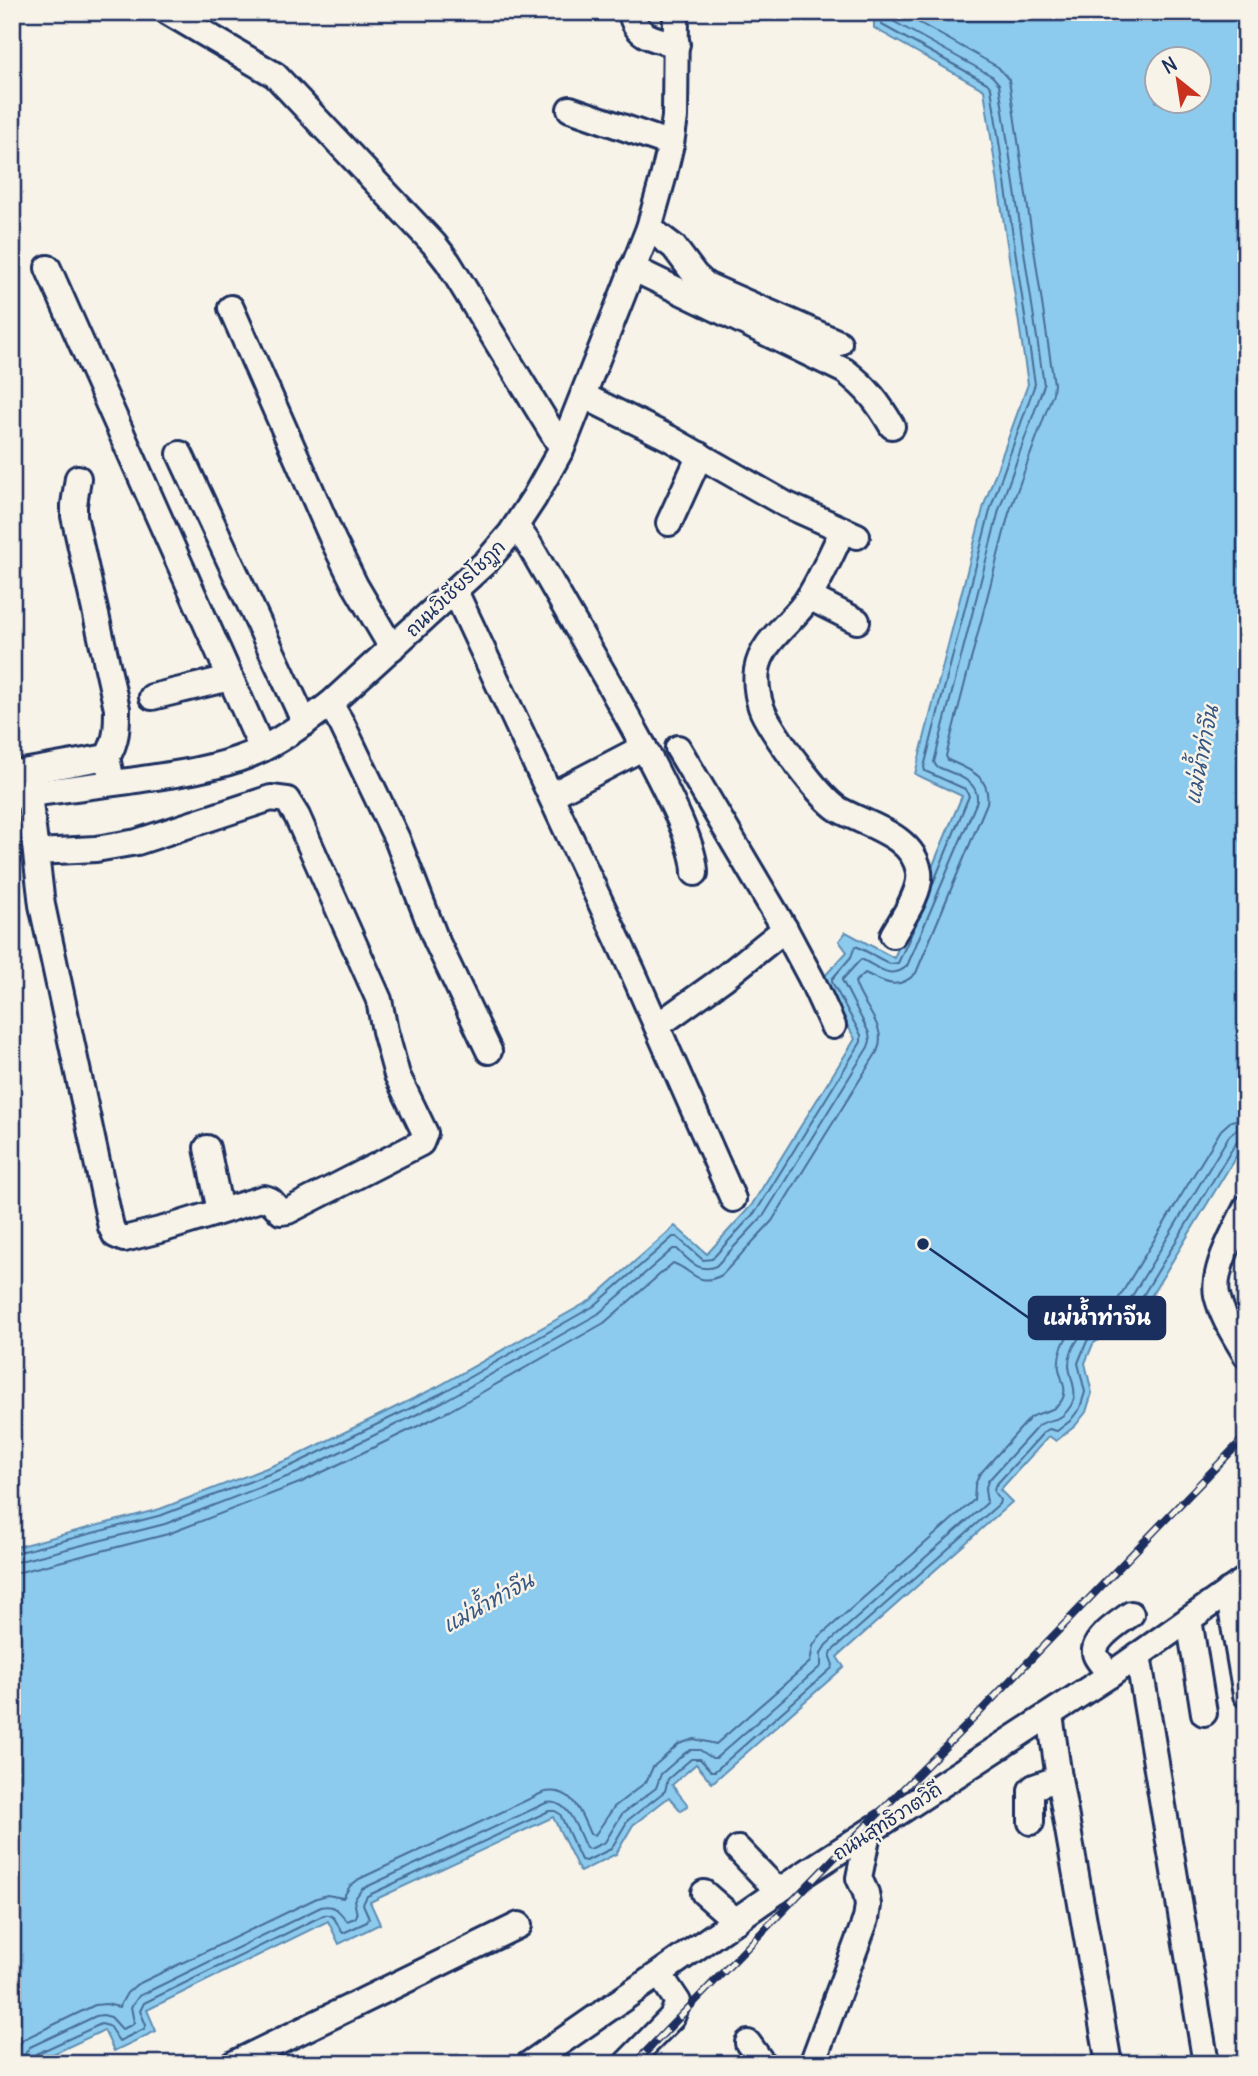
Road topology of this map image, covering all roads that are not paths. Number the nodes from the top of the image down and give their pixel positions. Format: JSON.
{"nodes":[{"id":1,"x":168,"y":12,"type":"edge"},
{"id":2,"x":631,"y":12,"type":"edge"},
{"id":3,"x":676,"y":12,"type":"edge"},
{"id":4,"x":677,"y":44,"type":"junction"},
{"id":5,"x":570,"y":109,"type":"dead end"},
{"id":6,"x":671,"y":144,"type":"junction"},
{"id":7,"x":649,"y":228,"type":"junction"},
{"id":8,"x":47,"y":268,"type":"dead end"},
{"id":9,"x":632,"y":268,"type":"junction"},
{"id":10,"x":231,"y":308,"type":"dead end"},
{"id":11,"x":839,"y":343,"type":"dead end"},
{"id":12,"x":584,"y":396,"type":"junction"},
{"id":13,"x":892,"y":426,"type":"dead end"},
{"id":14,"x":562,"y":448,"type":"junction"},
{"id":15,"x":180,"y":454,"type":"dead end"},
{"id":16,"x":700,"y":455,"type":"junction"},
{"id":17,"x":78,"y":478,"type":"dead end"},
{"id":18,"x":668,"y":523,"type":"dead end"},
{"id":19,"x":516,"y":526,"type":"junction"},
{"id":20,"x":455,"y":591,"type":"junction"},
{"id":21,"x":809,"y":597,"type":"junction"},
{"id":22,"x":857,"y":621,"type":"dead end"},
{"id":23,"x":392,"y":648,"type":"junction"},
{"id":24,"x":230,"y":678,"type":"junction"},
{"id":25,"x":152,"y":697,"type":"dead end"},
{"id":26,"x":330,"y":704,"type":"junction"},
{"id":27,"x":305,"y":723,"type":"junction"},
{"id":28,"x":644,"y":747,"type":"junction"},
{"id":29,"x":678,"y":748,"type":"dead end"},
{"id":30,"x":262,"y":749,"type":"junction"},
{"id":31,"x":107,"y":757,"type":"junction"},
{"id":32,"x":12,"y":770,"type":"edge"},
{"id":33,"x":113,"y":783,"type":"junction"},
{"id":34,"x":21,"y":795,"type":"edge"},
{"id":35,"x":552,"y":795,"type":"junction"},
{"id":36,"x":36,"y":852,"type":"junction"},
{"id":37,"x":695,"y":873,"type":"dead end"},
{"id":38,"x":785,"y":929,"type":"junction"},
{"id":39,"x":892,"y":935,"type":"dead end"},
{"id":40,"x":657,"y":1026,"type":"junction"},
{"id":41,"x":833,"y":1026,"type":"dead end"},
{"id":42,"x":488,"y":1051,"type":"dead end"},
{"id":43,"x":207,"y":1148,"type":"dead end"},
{"id":44,"x":733,"y":1199,"type":"dead end"},
{"id":45,"x":1246,"y":1208,"type":"edge"},
{"id":46,"x":220,"y":1211,"type":"junction"},
{"id":47,"x":1246,"y":1355,"type":"edge"},
{"id":48,"x":1237,"y":1585,"type":"edge"},
{"id":49,"x":1131,"y":1614,"type":"dead end"},
{"id":50,"x":1189,"y":1619,"type":"junction"},
{"id":51,"x":1138,"y":1655,"type":"junction"},
{"id":52,"x":1110,"y":1675,"type":"junction"},
{"id":53,"x":1246,"y":1695,"type":"edge"},
{"id":54,"x":1204,"y":1713,"type":"dead end"},
{"id":55,"x":1050,"y":1715,"type":"junction"},
{"id":56,"x":1059,"y":1778,"type":"junction"},
{"id":57,"x":1031,"y":1822,"type":"dead end"},
{"id":58,"x":868,"y":1833,"type":"junction"},
{"id":59,"x":738,"y":1849,"type":"dead end"},
{"id":60,"x":778,"y":1892,"type":"junction"},
{"id":61,"x":704,"y":1893,"type":"dead end"},
{"id":62,"x":736,"y":1921,"type":"junction"},
{"id":63,"x":519,"y":1926,"type":"dead end"},
{"id":64,"x":660,"y":1975,"type":"junction"},
{"id":65,"x":748,"y":2043,"type":"dead end"},
{"id":66,"x":240,"y":2062,"type":"edge"},
{"id":67,"x":529,"y":2064,"type":"edge"},
{"id":68,"x":626,"y":2064,"type":"edge"},
{"id":69,"x":763,"y":2064,"type":"edge"},
{"id":70,"x":813,"y":2064,"type":"edge"},
{"id":71,"x":1109,"y":2064,"type":"edge"},
{"id":72,"x":1206,"y":2064,"type":"edge"}],
"edges":[{"from":1,"to":14,"type":"street"},
{"from":2,"to":4,"type":"street"},
{"from":3,"to":4,"type":"street","name":"ถนนวิเชียรโชฎก"},
{"from":4,"to":6,"type":"street","name":"ถนนวิเชียรโชฎก"},
{"from":5,"to":6,"type":"street"},
{"from":6,"to":7,"type":"street","name":"ถนนวิเชียรโชฎก"},
{"from":7,"to":9,"type":"street","name":"ถนนวิเชียรโชฎก"},
{"from":7,"to":11,"type":"street"},
{"from":8,"to":24,"type":"street"},
{"from":9,"to":12,"type":"street","name":"ถนนวิเชียรโชฎก"},
{"from":9,"to":13,"type":"street"},
{"from":10,"to":23,"type":"street"},
{"from":12,"to":14,"type":"street","name":"ถนนวิเชียรโชฎก"},
{"from":12,"to":16,"type":"street"},
{"from":14,"to":19,"type":"street","name":"ถนนวิเชียรโชฎก"},
{"from":15,"to":27,"type":"street"},
{"from":16,"to":18,"type":"street"},
{"from":16,"to":21,"type":"street"},
{"from":17,"to":31,"type":"street"},
{"from":19,"to":20,"type":"street","name":"ถนนวิเชียรโชฎก"},
{"from":19,"to":28,"type":"street"},
{"from":20,"to":23,"type":"street","name":"ถนนวิเชียรโชฎก"},
{"from":20,"to":35,"type":"street"},
{"from":21,"to":22,"type":"street"},
{"from":21,"to":39,"type":"street"},
{"from":23,"to":26,"type":"street","name":"ถนนวิเชียรโชฎก"},
{"from":24,"to":25,"type":"street"},
{"from":24,"to":30,"type":"street"},
{"from":26,"to":27,"type":"street","name":"ถนนวิเชียรโชฎก"},
{"from":26,"to":42,"type":"street"},
{"from":27,"to":30,"type":"street","name":"ถนนวิเชียรโชฎก"},
{"from":28,"to":35,"type":"street"},
{"from":28,"to":37,"type":"street"},
{"from":29,"to":38,"type":"street"},
{"from":30,"to":33,"type":"street","name":"ถนนวิเชียรโชฎก"},
{"from":31,"to":32,"type":"street"},
{"from":31,"to":33,"type":"street"},
{"from":33,"to":34,"type":"street","name":"ถนนวิเชียรโชฎก"},
{"from":34,"to":36,"type":"street"},
{"from":35,"to":40,"type":"street"},
{"from":36,"to":46,"type":"street"},
{"from":36,"to":46,"type":"street"},
{"from":38,"to":40,"type":"street"},
{"from":38,"to":41,"type":"street"},
{"from":40,"to":44,"type":"street"},
{"from":43,"to":46,"type":"street"},
{"from":45,"to":47,"type":"street"},
{"from":48,"to":50,"type":"street","name":"ถนนสุทธิวาตวิถี"},
{"from":48,"to":53,"type":"street"},
{"from":49,"to":52,"type":"street"},
{"from":50,"to":51,"type":"street","name":"ถนนสุทธิวาตวิถี"},
{"from":50,"to":54,"type":"street"},
{"from":51,"to":52,"type":"street","name":"ถนนสุทธิวาตวิถี"},
{"from":51,"to":72,"type":"street"},
{"from":52,"to":55,"type":"street","name":"ถนนสุทธิวาตวิถี"},
{"from":55,"to":56,"type":"street"},
{"from":55,"to":58,"type":"street","name":"ถนนสุทธิวาตวิถี"},
{"from":56,"to":57,"type":"street"},
{"from":56,"to":71,"type":"street"},
{"from":58,"to":60,"type":"street","name":"ถนนสุทธิวาตวิถี"},
{"from":58,"to":70,"type":"street"},
{"from":59,"to":60,"type":"street"},
{"from":60,"to":62,"type":"street","name":"ถนนสุทธิวาตวิถี"},
{"from":61,"to":62,"type":"street"},
{"from":62,"to":64,"type":"street","name":"ถนนสุทธิวาตวิถี"},
{"from":63,"to":66,"type":"street"},
{"from":64,"to":67,"type":"street","name":"ถนนสุทธิวาตวิถี"},
{"from":64,"to":68,"type":"street"},
{"from":65,"to":69,"type":"street"}]}
